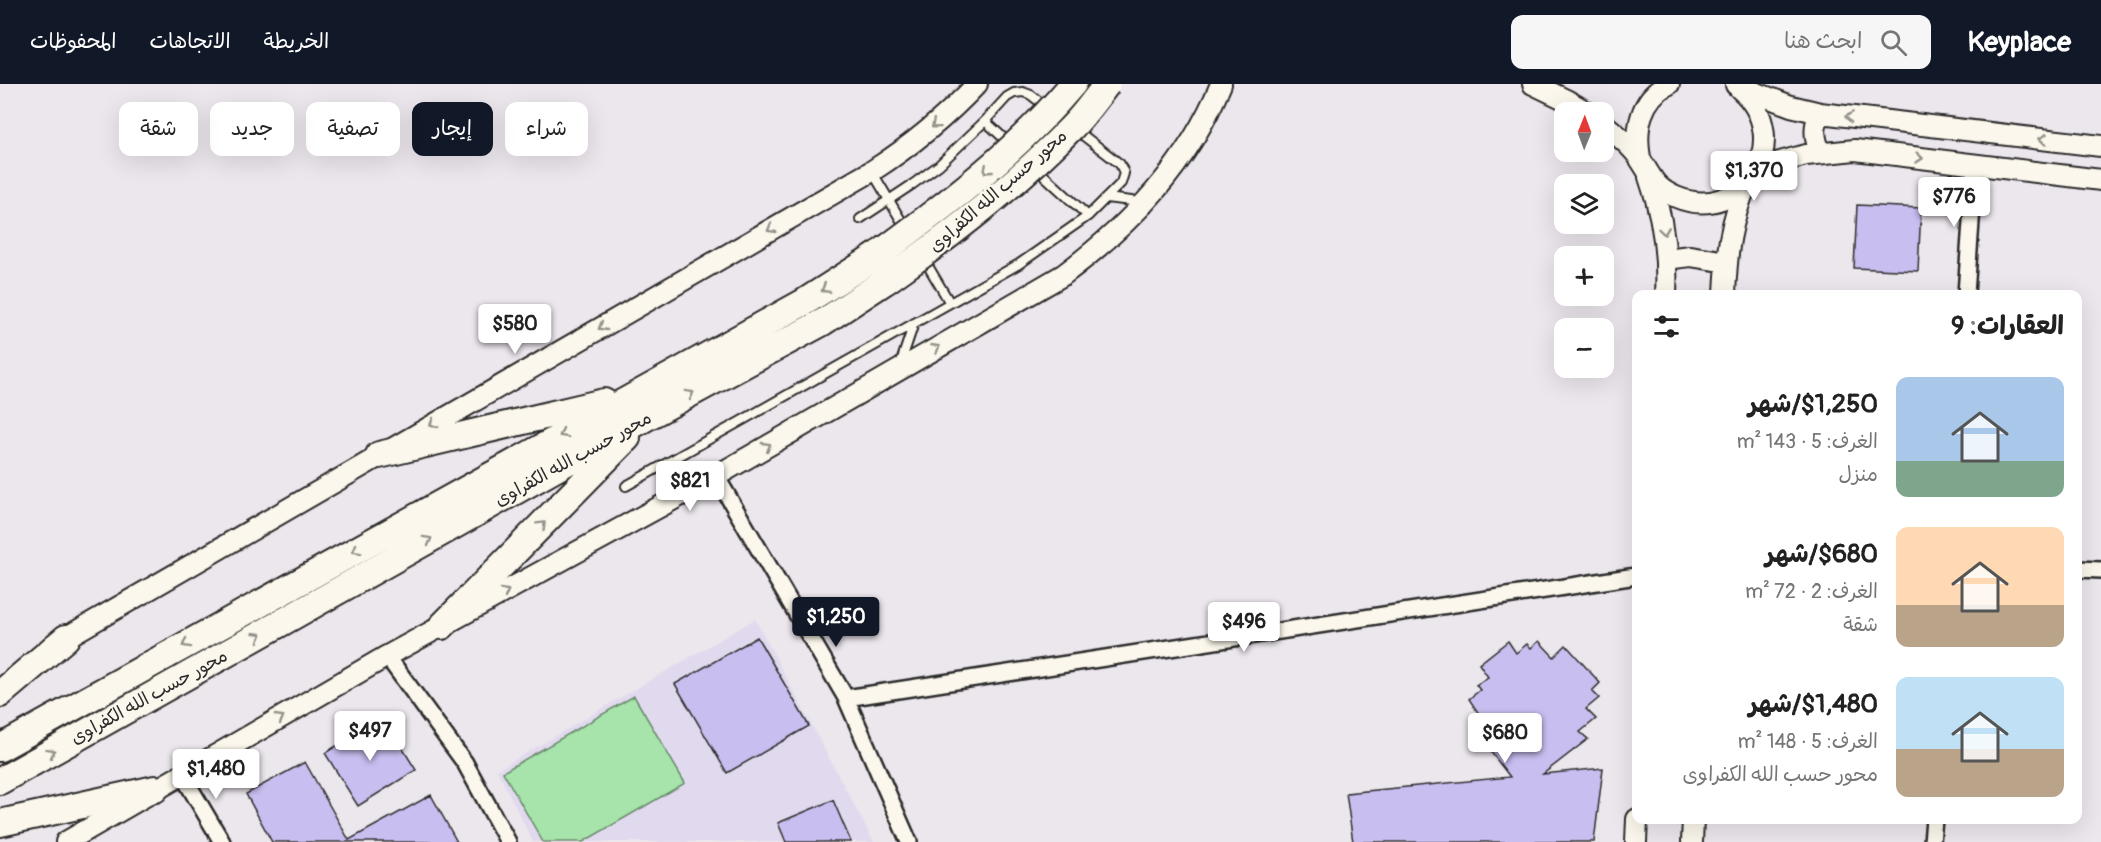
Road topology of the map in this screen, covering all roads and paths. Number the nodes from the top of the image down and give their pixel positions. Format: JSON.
{"nodes":[{"id":1,"x":977,"y":84,"type":"edge"},
{"id":2,"x":1073,"y":84,"type":"edge"},
{"id":3,"x":1107,"y":84,"type":"edge"},
{"id":4,"x":1233,"y":84,"type":"edge"},
{"id":5,"x":1533,"y":84,"type":"edge"},
{"id":6,"x":1669,"y":84,"type":"edge"},
{"id":7,"x":1735,"y":84,"type":"edge"},
{"id":8,"x":1217,"y":88,"type":"edge"},
{"id":9,"x":1570,"y":102,"type":"edge"},
{"id":10,"x":1820,"y":113,"type":"junction"},
{"id":11,"x":985,"y":121,"type":"junction"},
{"id":12,"x":1614,"y":134,"type":"edge"},
{"id":13,"x":2101,"y":146,"type":"edge"},
{"id":14,"x":1019,"y":152,"type":"dead end"},
{"id":15,"x":1821,"y":153,"type":"junction"},
{"id":16,"x":1028,"y":160,"type":"dead end"},
{"id":17,"x":1974,"y":164,"type":"junction"},
{"id":18,"x":1644,"y":166,"type":"junction"},
{"id":19,"x":872,"y":171,"type":"junction"},
{"id":20,"x":1753,"y":176,"type":"junction"},
{"id":21,"x":2101,"y":180,"type":"edge"},
{"id":22,"x":1106,"y":198,"type":"junction"},
{"id":23,"x":889,"y":200,"type":"junction"},
{"id":24,"x":1146,"y":202,"type":"junction"},
{"id":25,"x":1088,"y":216,"type":"junction"},
{"id":26,"x":860,"y":219,"type":"dead end"},
{"id":27,"x":1666,"y":259,"type":"junction"},
{"id":28,"x":1727,"y":262,"type":"junction"},
{"id":29,"x":1666,"y":290,"type":"edge"},
{"id":30,"x":1725,"y":290,"type":"edge"},
{"id":31,"x":1966,"y":290,"type":"edge"},
{"id":32,"x":950,"y":303,"type":"junction"},
{"id":33,"x":914,"y":323,"type":"junction"},
{"id":34,"x":899,"y":369,"type":"junction"},
{"id":35,"x":633,"y":396,"type":"junction"},
{"id":36,"x":647,"y":417,"type":"junction"},
{"id":37,"x":379,"y":455,"type":"junction"},
{"id":38,"x":716,"y":476,"type":"junction"},
{"id":39,"x":626,"y":486,"type":"dead end"},
{"id":40,"x":2082,"y":569,"type":"edge"},
{"id":41,"x":2101,"y":570,"type":"edge"},
{"id":42,"x":1632,"y":577,"type":"edge"},
{"id":43,"x":442,"y":626,"type":"junction"},
{"id":44,"x":66,"y":638,"type":"junction"},
{"id":45,"x":387,"y":656,"type":"junction"},
{"id":46,"x":0,"y":676,"type":"edge"},
{"id":47,"x":0,"y":694,"type":"edge"},
{"id":48,"x":846,"y":698,"type":"junction"},
{"id":49,"x":0,"y":748,"type":"edge"},
{"id":50,"x":182,"y":774,"type":"junction"},
{"id":51,"x":0,"y":781,"type":"edge"},
{"id":52,"x":155,"y":789,"type":"junction"},
{"id":53,"x":0,"y":823,"type":"edge"},
{"id":54,"x":1638,"y":824,"type":"edge"},
{"id":55,"x":1694,"y":824,"type":"edge"},
{"id":56,"x":1934,"y":824,"type":"edge"},
{"id":57,"x":66,"y":842,"type":"edge"},
{"id":58,"x":222,"y":842,"type":"edge"},
{"id":59,"x":508,"y":842,"type":"edge"},
{"id":60,"x":909,"y":842,"type":"edge"},
{"id":61,"x":1636,"y":842,"type":"edge"},
{"id":62,"x":1692,"y":842,"type":"edge"},
{"id":63,"x":1932,"y":842,"type":"edge"}],
"edges":[{"from":1,"to":19,"type":"street","one_way":true},
{"from":2,"to":35,"type":"main road","name":"محور حسب الله الكفراوى","one_way":true,"bridge":true},
{"from":36,"to":3,"type":"main road","name":"محور حسب الله الكفراوى","one_way":true,"bridge":true},
{"from":4,"to":8,"type":"street"},
{"from":5,"to":9,"type":"street"},
{"from":6,"to":18,"type":"street"},
{"from":7,"to":10,"type":"street"},
{"from":7,"to":20,"type":"street"},
{"from":8,"to":24,"type":"street"},
{"from":13,"to":10,"type":"street","one_way":true},
{"from":10,"to":15,"type":"street"},
{"from":11,"to":14,"type":"lane"},
{"from":11,"to":22,"type":"lane"},
{"from":11,"to":23,"type":"lane"},
{"from":12,"to":18,"type":"street"},
{"from":15,"to":17,"type":"street","one_way":true},
{"from":15,"to":20,"type":"street"},
{"from":16,"to":25,"type":"lane"},
{"from":17,"to":21,"type":"street"},
{"from":17,"to":31,"type":"street"},
{"from":18,"to":20,"type":"street"},
{"from":18,"to":27,"type":"street","one_way":true},
{"from":19,"to":23,"type":"lane"},
{"from":19,"to":37,"type":"street","one_way":true},
{"from":20,"to":28,"type":"street"},
{"from":22,"to":24,"type":"lane"},
{"from":22,"to":25,"type":"lane"},
{"from":23,"to":26,"type":"lane"},
{"from":23,"to":32,"type":"lane"},
{"from":34,"to":24,"type":"street","one_way":true},
{"from":25,"to":32,"type":"lane"},
{"from":27,"to":28,"type":"street"},
{"from":27,"to":29,"type":"street"},
{"from":28,"to":30,"type":"street"},
{"from":32,"to":33,"type":"lane"},
{"from":33,"to":34,"type":"lane"},
{"from":33,"to":39,"type":"lane"},
{"from":38,"to":34,"type":"street","one_way":true},
{"from":35,"to":37,"type":"main road"},
{"from":35,"to":49,"type":"main road","name":"محور حسب الله الكفراوى","one_way":true},
{"from":43,"to":36,"type":"main road","one_way":true},
{"from":51,"to":36,"type":"main road","name":"محور حسب الله الكفراوى","one_way":true},
{"from":37,"to":44,"type":"street"},
{"from":43,"to":38,"type":"street","one_way":true},
{"from":38,"to":48,"type":"street"},
{"from":40,"to":41,"type":"street"},
{"from":42,"to":48,"type":"street"},
{"from":43,"to":45,"type":"street"},
{"from":44,"to":46,"type":"street"},
{"from":44,"to":47,"type":"main road"},
{"from":50,"to":45,"type":"street","one_way":true},
{"from":45,"to":59,"type":"street"},
{"from":48,"to":60,"type":"street"},
{"from":50,"to":52,"type":"street"},
{"from":50,"to":58,"type":"street"},
{"from":52,"to":53,"type":"main road"},
{"from":52,"to":57,"type":"street"},
{"from":54,"to":61,"type":"street"},
{"from":55,"to":62,"type":"street"},
{"from":56,"to":63,"type":"street"}]}
